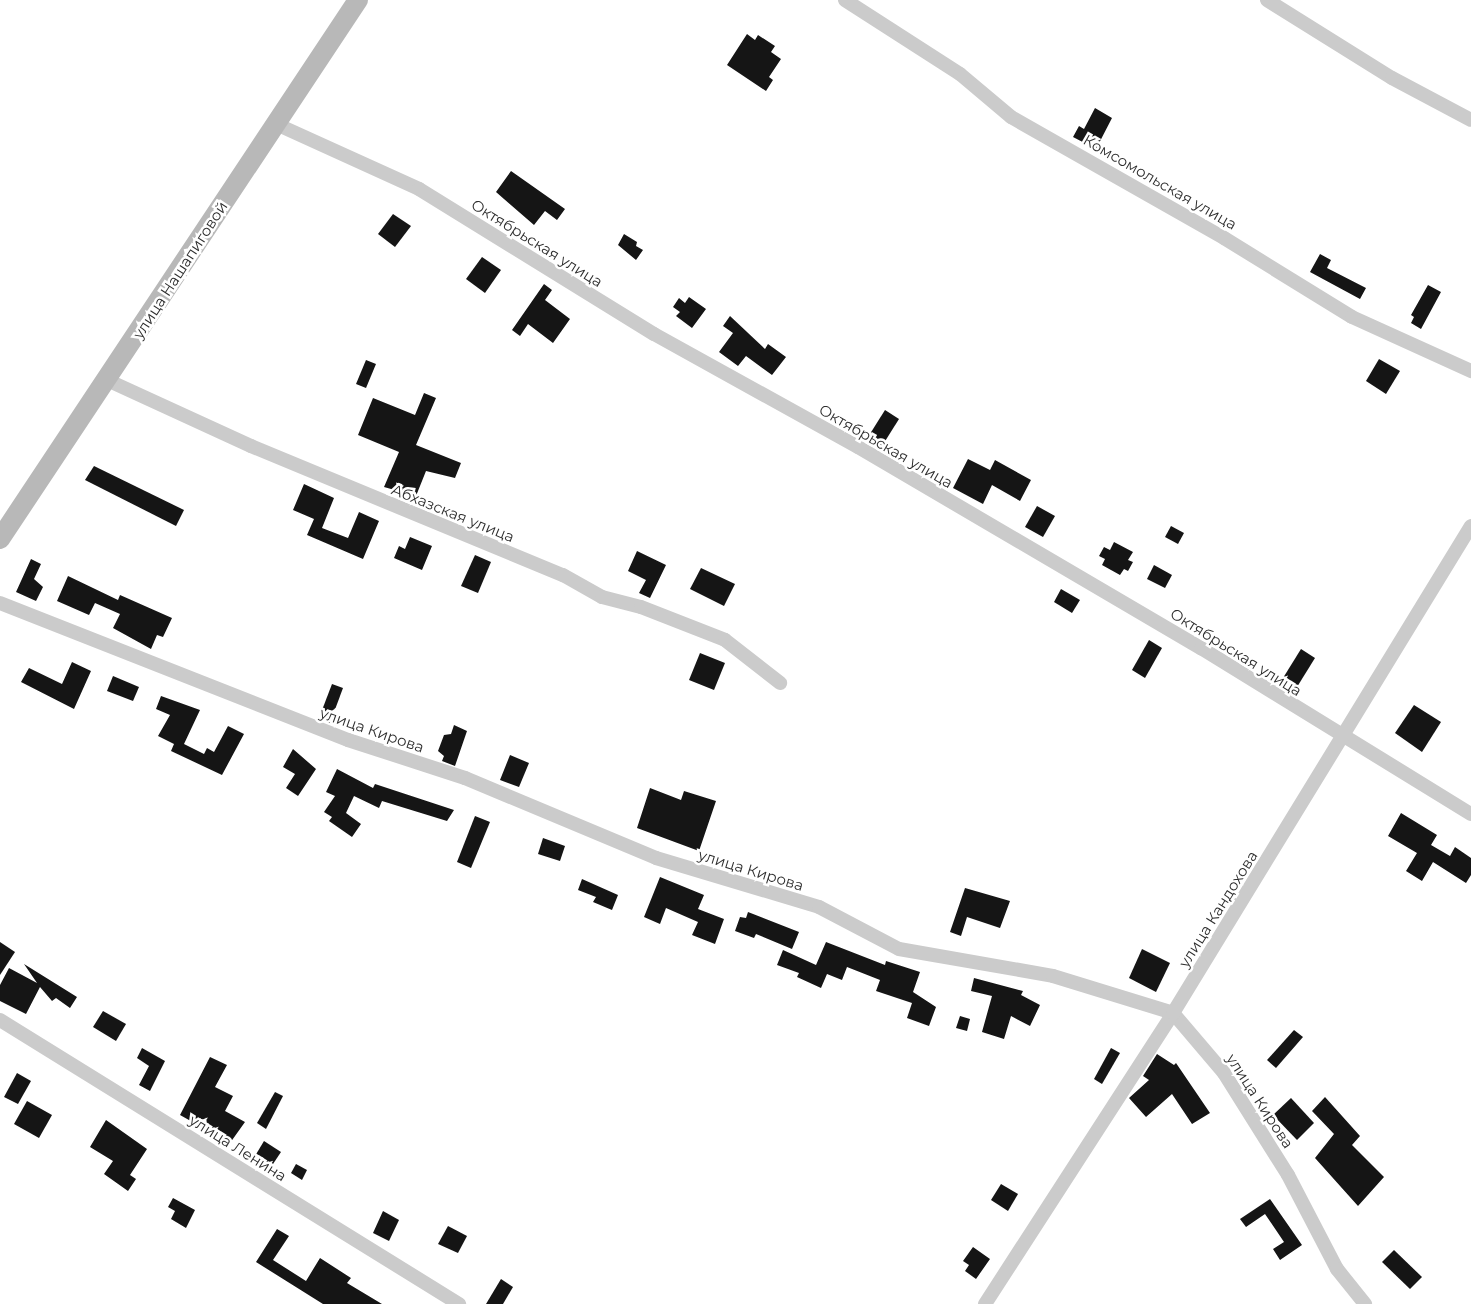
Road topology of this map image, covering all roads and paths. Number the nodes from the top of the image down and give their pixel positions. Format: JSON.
{"nodes":[{"id":1,"x":358,"y":0,"type":"edge"},
{"id":2,"x":844,"y":0,"type":"edge"},
{"id":3,"x":1267,"y":0,"type":"edge"},
{"id":4,"x":1471,"y":120,"type":"edge"},
{"id":5,"x":276,"y":124,"type":"junction"},
{"id":6,"x":1471,"y":371,"type":"edge"},
{"id":7,"x":107,"y":380,"type":"junction"},
{"id":8,"x":1471,"y":526,"type":"edge"},
{"id":9,"x":0,"y":539,"type":"edge"},
{"id":10,"x":0,"y":603,"type":"edge"},
{"id":11,"x":780,"y":683,"type":"dead end"},
{"id":12,"x":1343,"y":738,"type":"junction"},
{"id":13,"x":1471,"y":814,"type":"edge"},
{"id":14,"x":1173,"y":1012,"type":"junction"},
{"id":15,"x":0,"y":1020,"type":"edge"},
{"id":16,"x":459,"y":1304,"type":"edge"},
{"id":17,"x":985,"y":1304,"type":"edge"},
{"id":18,"x":1365,"y":1304,"type":"edge"}],
"edges":[{"from":1,"to":5,"type":"street","name":"улица Нашапиговой"},
{"from":2,"to":6,"type":"street","name":"Комсомольская улица"},
{"from":3,"to":4,"type":"street"},
{"from":5,"to":7,"type":"street","name":"улица Нашапиговой"},
{"from":5,"to":12,"type":"street","name":"Октябрьская улица"},
{"from":7,"to":9,"type":"street","name":"улица Нашапиговой"},
{"from":7,"to":11,"type":"street","name":"Абхазская улица"},
{"from":8,"to":12,"type":"street","name":"улица Кандохова"},
{"from":10,"to":14,"type":"street","name":"улица Кирова"},
{"from":12,"to":13,"type":"street","name":"Октябрьская улица"},
{"from":12,"to":14,"type":"street","name":"улица Кандохова"},
{"from":14,"to":17,"type":"street","name":"улица Кандохова"},
{"from":14,"to":18,"type":"street","name":"улица Кирова"},
{"from":15,"to":16,"type":"street","name":"улица Ленина"}]}
